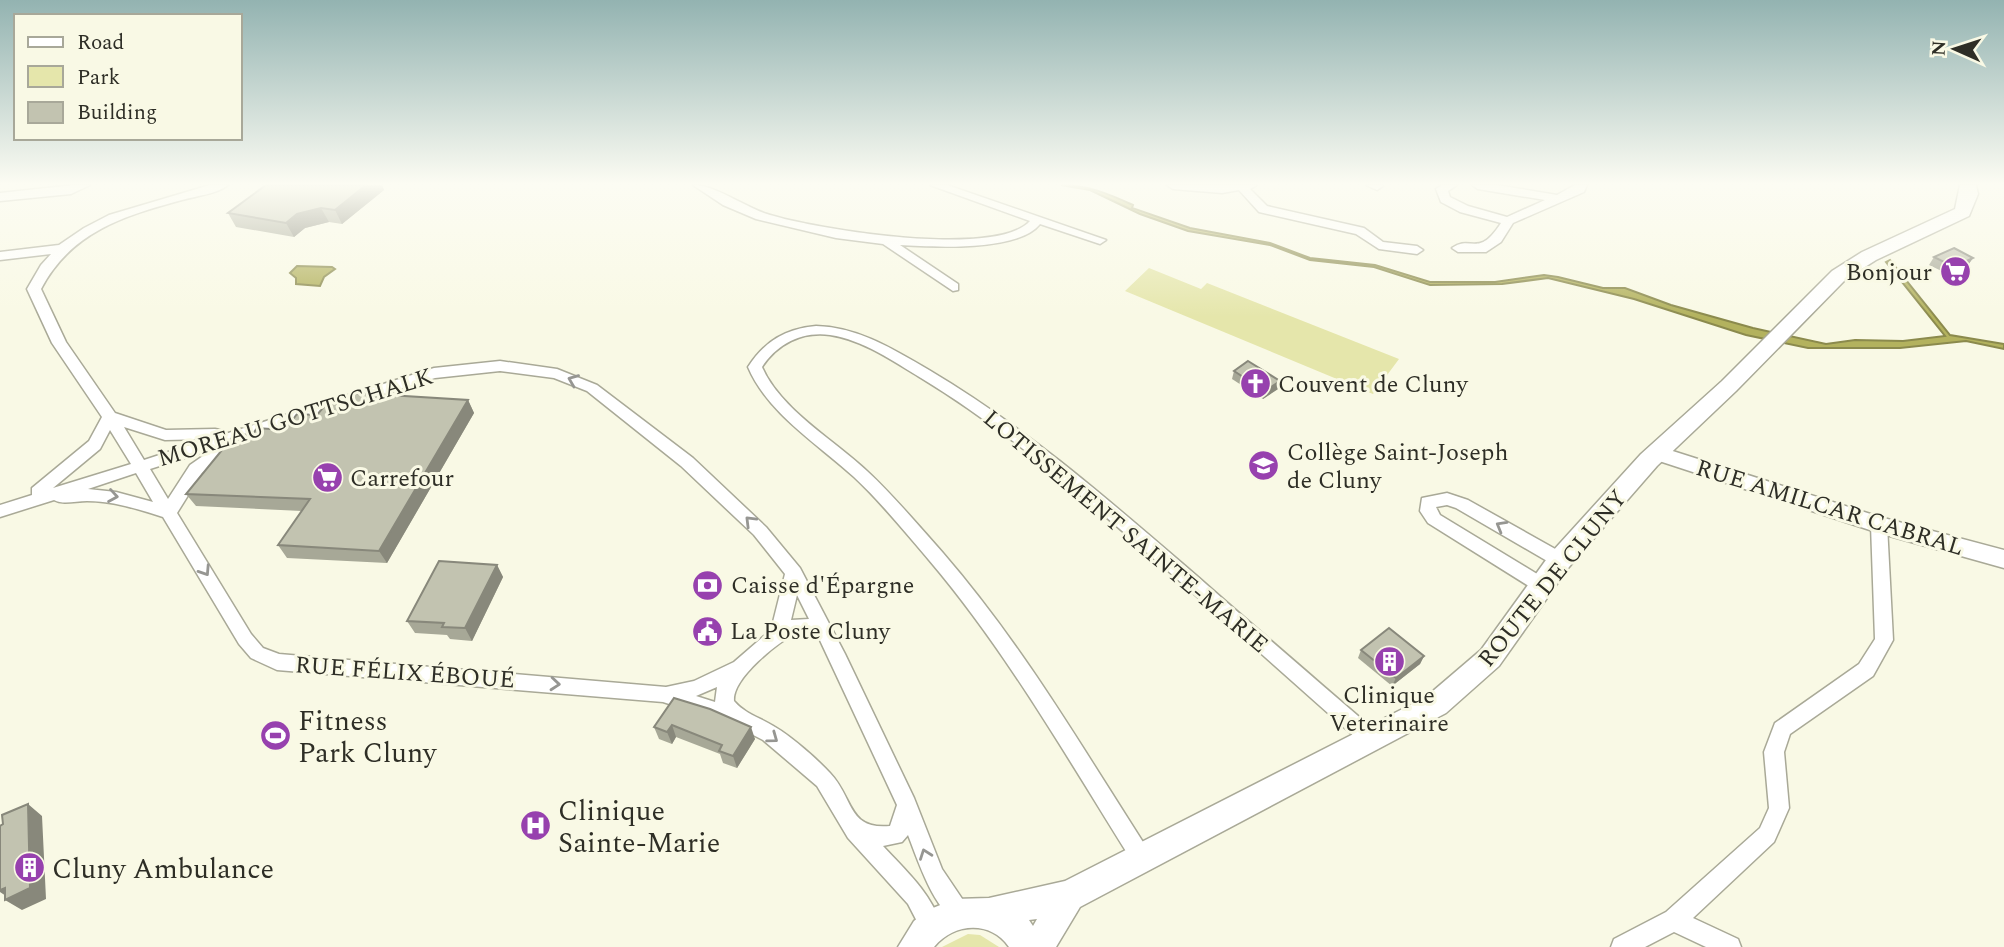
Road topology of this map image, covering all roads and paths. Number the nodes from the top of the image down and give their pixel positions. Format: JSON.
{"nodes":[{"id":1,"x":95,"y":229,"type":"edge"},
{"id":2,"x":814,"y":229,"type":"edge"},
{"id":3,"x":1001,"y":229,"type":"edge"},
{"id":4,"x":1031,"y":229,"type":"edge"},
{"id":5,"x":1068,"y":229,"type":"edge"},
{"id":6,"x":1356,"y":229,"type":"edge"},
{"id":7,"x":1503,"y":229,"type":"edge"},
{"id":8,"x":1929,"y":229,"type":"edge"},
{"id":9,"x":999,"y":238,"type":"junction"},
{"id":10,"x":1100,"y":240,"type":"dead end"},
{"id":11,"x":889,"y":243,"type":"junction"},
{"id":12,"x":1458,"y":248,"type":"dead end"},
{"id":13,"x":59,"y":249,"type":"junction"},
{"id":14,"x":1417,"y":250,"type":"dead end"},
{"id":15,"x":0,"y":256,"type":"edge"},
{"id":16,"x":953,"y":287,"type":"dead end"},
{"id":17,"x":1785,"y":326,"type":"joint"},
{"id":18,"x":110,"y":417,"type":"junction"},
{"id":19,"x":252,"y":430,"type":"junction"},
{"id":20,"x":1657,"y":453,"type":"junction"},
{"id":21,"x":139,"y":465,"type":"junction"},
{"id":22,"x":22,"y":503,"type":"junction"},
{"id":23,"x":0,"y":511,"type":"edge"},
{"id":24,"x":168,"y":513,"type":"junction"},
{"id":25,"x":1879,"y":524,"type":"junction"},
{"id":26,"x":2004,"y":559,"type":"edge"},
{"id":27,"x":1560,"y":560,"type":"junction"},
{"id":28,"x":794,"y":573,"type":"junction"},
{"id":29,"x":1541,"y":585,"type":"junction"},
{"id":30,"x":824,"y":630,"type":"junction"},
{"id":31,"x":779,"y":632,"type":"junction"},
{"id":32,"x":742,"y":667,"type":"junction"},
{"id":33,"x":663,"y":694,"type":"junction"},
{"id":34,"x":737,"y":717,"type":"junction"},
{"id":35,"x":1372,"y":740,"type":"junction"},
{"id":36,"x":907,"y":805,"type":"junction"},
{"id":37,"x":855,"y":831,"type":"junction"},
{"id":38,"x":1141,"y":857,"type":"junction"},
{"id":39,"x":1069,"y":896,"type":"junction"},
{"id":40,"x":960,"y":912,"type":"junction"},
{"id":41,"x":992,"y":913,"type":"junction"},
{"id":42,"x":1674,"y":920,"type":"junction"},
{"id":43,"x":923,"y":936,"type":"edge"},
{"id":44,"x":1028,"y":947,"type":"edge"},
{"id":45,"x":1038,"y":947,"type":"edge"},
{"id":46,"x":1622,"y":947,"type":"edge"},
{"id":47,"x":1730,"y":947,"type":"edge"}],
"edges":[{"from":1,"to":13,"type":"street"},
{"from":2,"to":11,"type":"street"},
{"from":3,"to":9,"type":"street"},
{"from":4,"to":9,"type":"street"},
{"from":5,"to":10,"type":"street"},
{"from":6,"to":14,"type":"street"},
{"from":7,"to":12,"type":"street"},
{"from":8,"to":17,"type":"main road","name":"ROUTE DE CLUNY"},
{"from":9,"to":11,"type":"street"},
{"from":11,"to":16,"type":"street"},
{"from":13,"to":15,"type":"street"},
{"from":13,"to":18,"type":"street","name":"RUE FÉLIX ÉBOUÉ"},
{"from":17,"to":20,"type":"main road","name":"ROUTE DE CLUNY"},
{"from":18,"to":19,"type":"street"},
{"from":18,"to":21,"type":"street","name":"RUE FÉLIX ÉBOUÉ"},
{"from":18,"to":22,"type":"street"},
{"from":19,"to":21,"type":"street","name":"MOREAU GOTTSCHALK"},
{"from":19,"to":24,"type":"street"},
{"from":28,"to":19,"type":"street","name":"MOREAU GOTTSCHALK","one_way":true},
{"from":20,"to":25,"type":"street","name":"RUE AMILCAR CABRAL"},
{"from":20,"to":27,"type":"main road","name":"ROUTE DE CLUNY"},
{"from":21,"to":22,"type":"street","name":"MOREAU GOTTSCHALK"},
{"from":21,"to":24,"type":"street","name":"RUE FÉLIX ÉBOUÉ"},
{"from":22,"to":23,"type":"street"},
{"from":22,"to":24,"type":"street","one_way":true},
{"from":24,"to":33,"type":"street","name":"RUE FÉLIX ÉBOUÉ","one_way":true},
{"from":25,"to":26,"type":"street","name":"RUE AMILCAR CABRAL"},
{"from":25,"to":42,"type":"street"},
{"from":27,"to":29,"type":"main road","name":"ROUTE DE CLUNY"},
{"from":27,"to":29,"type":"street","one_way":true},
{"from":28,"to":30,"type":"street","name":"MOREAU GOTTSCHALK"},
{"from":28,"to":31,"type":"street"},
{"from":29,"to":35,"type":"main road","name":"ROUTE DE CLUNY"},
{"from":30,"to":31,"type":"street"},
{"from":30,"to":36,"type":"street","name":"MOREAU GOTTSCHALK"},
{"from":31,"to":32,"type":"street"},
{"from":32,"to":33,"type":"street"},
{"from":32,"to":34,"type":"street"},
{"from":33,"to":34,"type":"street","name":"RUE FÉLIX ÉBOUÉ"},
{"from":34,"to":37,"type":"street","name":"RUE FÉLIX ÉBOUÉ","one_way":true},
{"from":35,"to":38,"type":"main road","name":"ROUTE DE CLUNY"},
{"from":35,"to":38,"type":"street","name":"LOTISSEMENT SAINTE-MARIE"},
{"from":36,"to":37,"type":"street"},
{"from":40,"to":36,"type":"street","name":"MOREAU GOTTSCHALK","one_way":true},
{"from":37,"to":43,"type":"street","name":"RUE FÉLIX ÉBOUÉ"},
{"from":38,"to":39,"type":"main road","name":"ROUTE DE CLUNY"},
{"from":39,"to":41,"type":"main road","name":"ROUTE DE CLUNY"},
{"from":39,"to":45,"type":"main road"},
{"from":40,"to":41,"type":"main road"},
{"from":40,"to":43,"type":"main road"},
{"from":41,"to":44,"type":"main road"},
{"from":42,"to":46,"type":"street"},
{"from":42,"to":47,"type":"street"}]}
